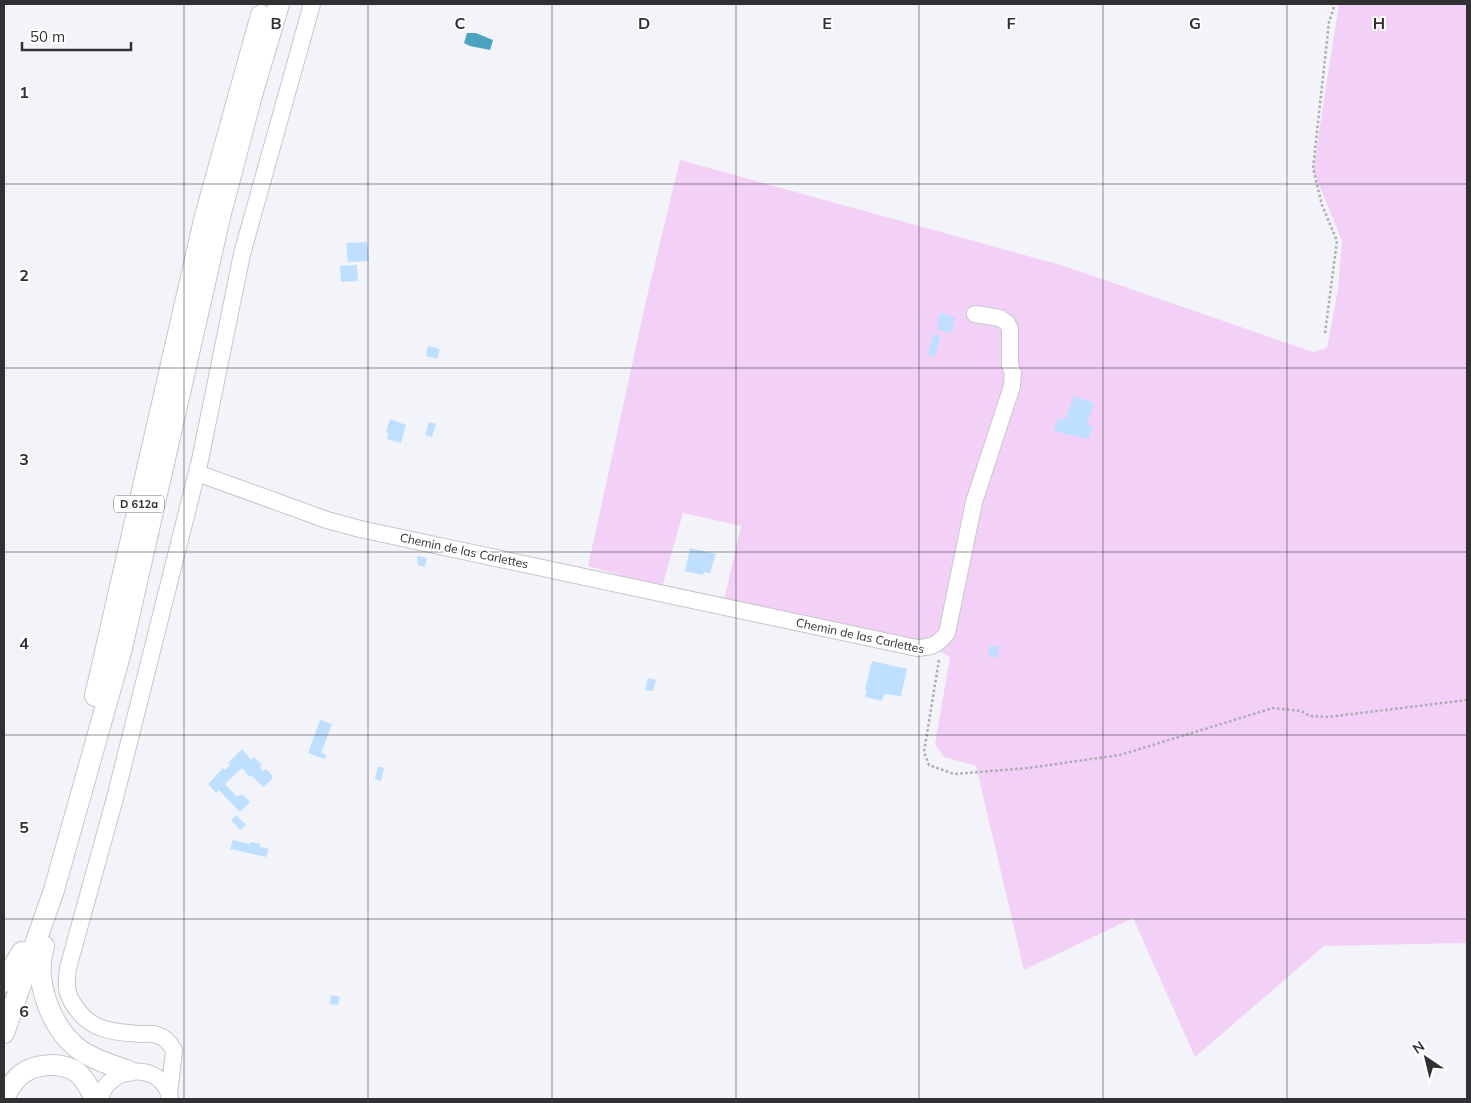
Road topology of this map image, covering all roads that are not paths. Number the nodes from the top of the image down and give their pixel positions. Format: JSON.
{"nodes":[{"id":1,"x":264,"y":4,"type":"edge"},
{"id":2,"x":279,"y":4,"type":"edge"},
{"id":3,"x":312,"y":4,"type":"edge"},
{"id":4,"x":975,"y":314,"type":"dead end"},
{"id":5,"x":197,"y":473,"type":"junction"},
{"id":6,"x":121,"y":652,"type":"junction"},
{"id":7,"x":22,"y":952,"type":"junction"},
{"id":8,"x":4,"y":982,"type":"edge"},
{"id":9,"x":4,"y":1002,"type":"edge"},
{"id":10,"x":4,"y":1033,"type":"edge"},
{"id":11,"x":174,"y":1061,"type":"junction"},
{"id":12,"x":129,"y":1071,"type":"junction"},
{"id":13,"x":156,"y":1077,"type":"junction"},
{"id":14,"x":169,"y":1096,"type":"edge"},
{"id":15,"x":4,"y":1097,"type":"edge"},
{"id":16,"x":96,"y":1099,"type":"edge"},
{"id":17,"x":100,"y":1099,"type":"edge"}],
"edges":[{"from":1,"to":7,"type":"main road","number":"D 612a"},
{"from":2,"to":6,"type":"main road","number":"D 612a"},
{"from":3,"to":5,"type":"street"},
{"from":4,"to":5,"type":"street","name":"Chemin de las Carlettes"},
{"from":5,"to":11,"type":"street"},
{"from":6,"to":10,"type":"main road","number":"D 612a"},
{"from":6,"to":12,"type":"main road"},
{"from":7,"to":8,"type":"main road"},
{"from":7,"to":9,"type":"main road","number":"D 612a"},
{"from":11,"to":13,"type":"street"},
{"from":11,"to":14,"type":"street"},
{"from":12,"to":13,"type":"street"},
{"from":12,"to":17,"type":"street"},
{"from":13,"to":14,"type":"street"},
{"from":15,"to":16,"type":"main road"}]}
